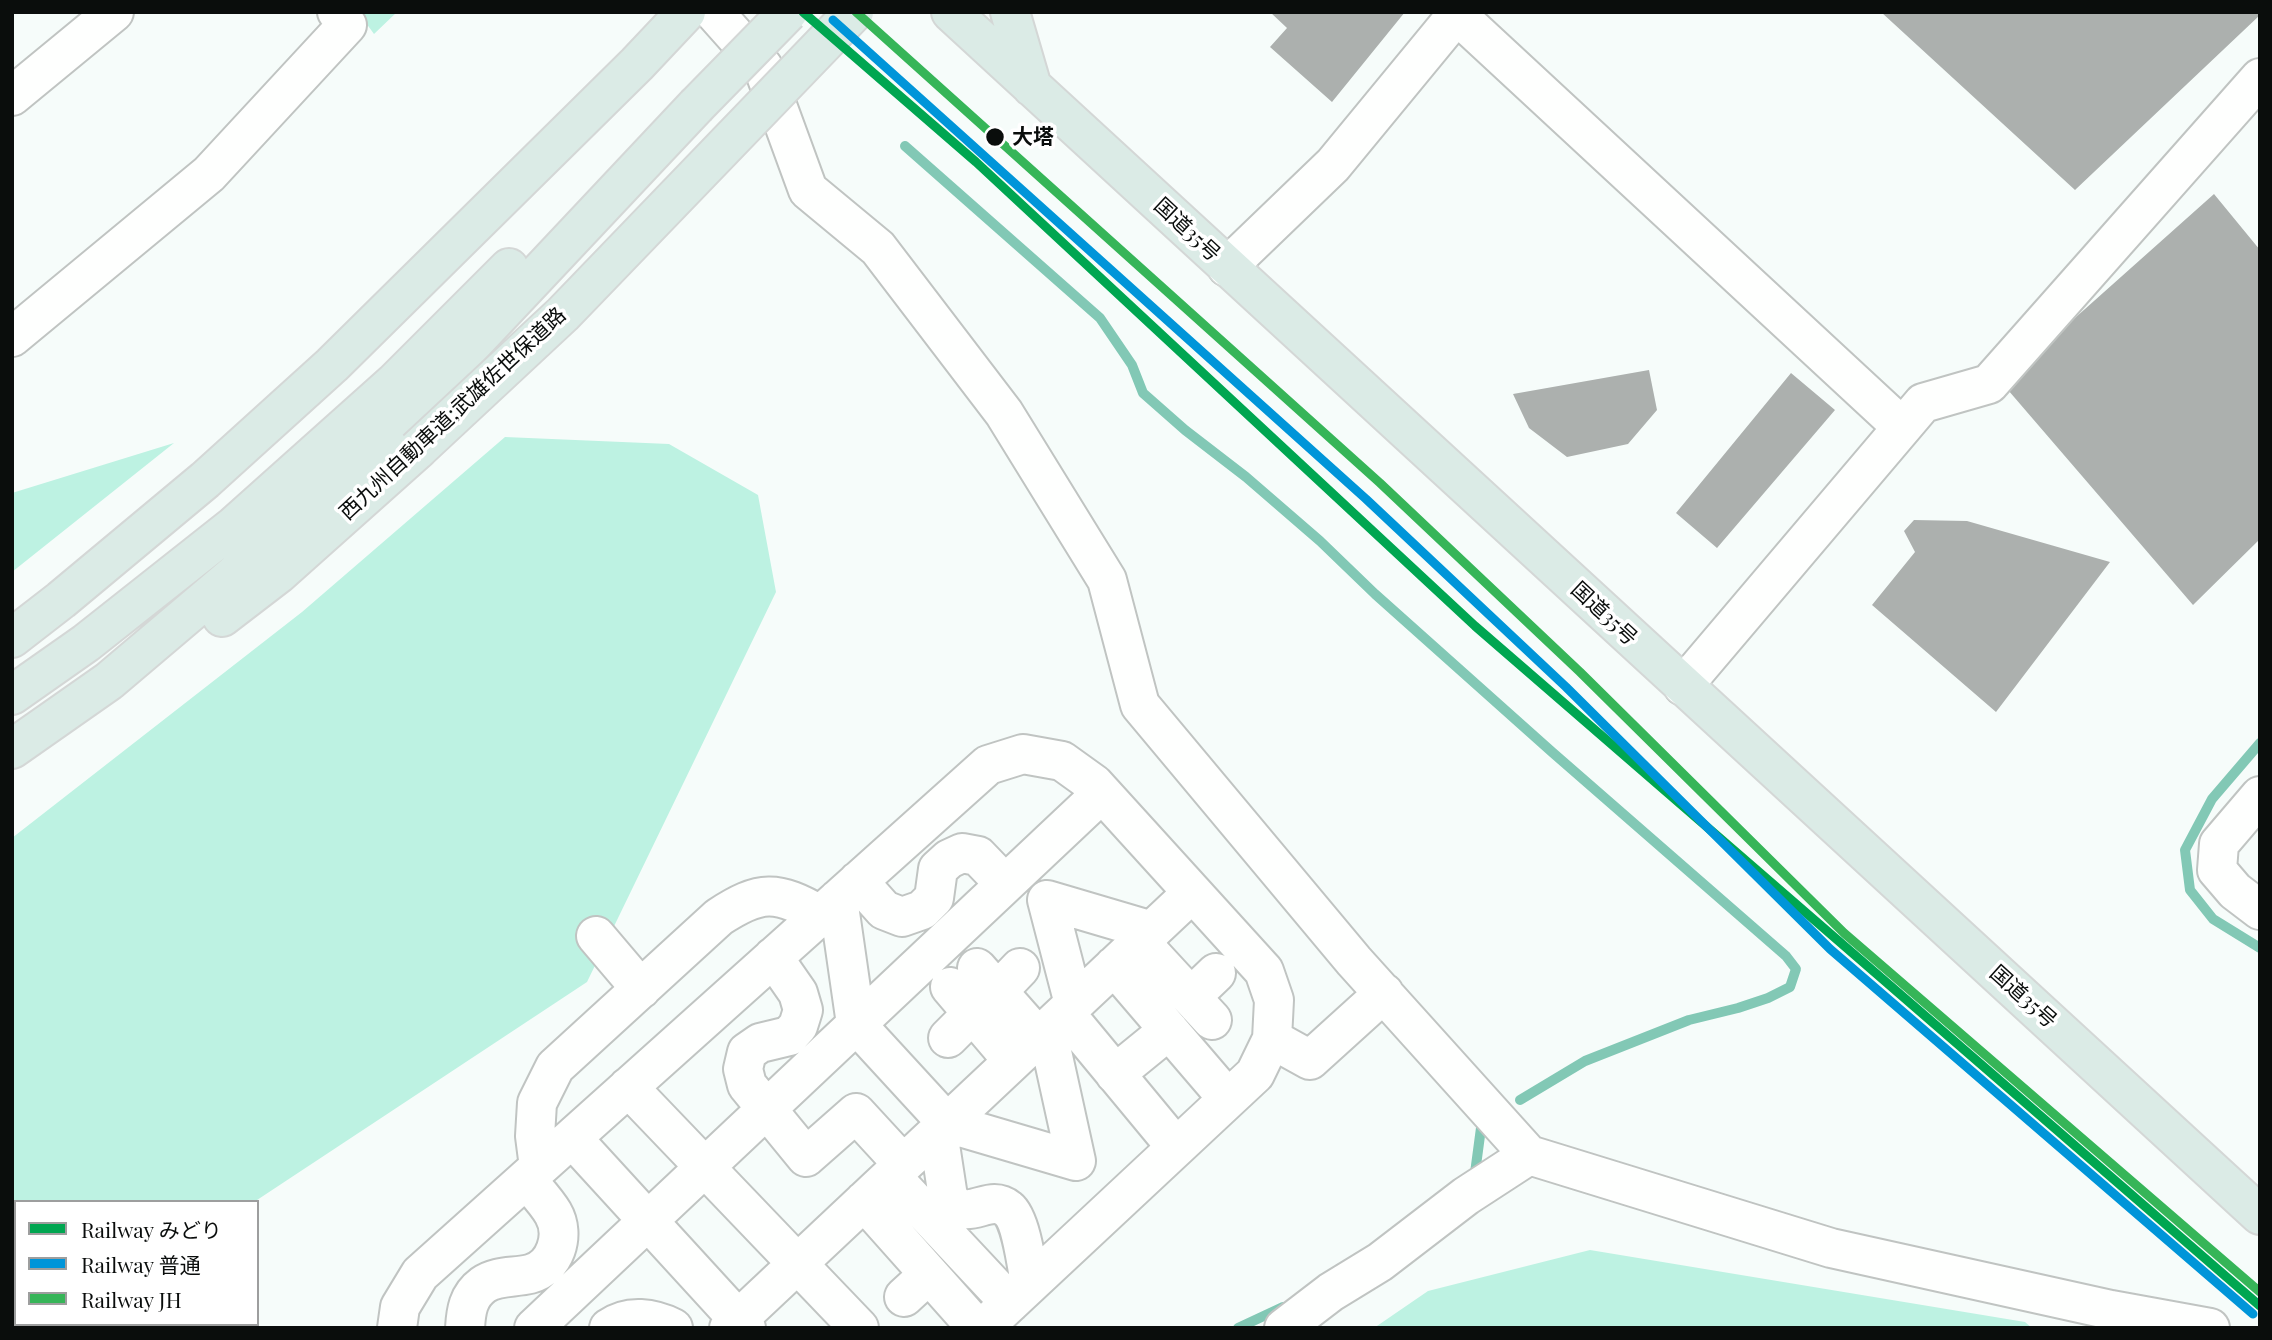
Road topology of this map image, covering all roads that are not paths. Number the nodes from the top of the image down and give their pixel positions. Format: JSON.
{"nodes":[{"id":1,"x":114,"y":12,"type":"edge"},
{"id":2,"x":337,"y":12,"type":"edge"},
{"id":3,"x":686,"y":12,"type":"edge"},
{"id":4,"x":714,"y":12,"type":"edge"},
{"id":5,"x":760,"y":12,"type":"edge"},
{"id":6,"x":788,"y":12,"type":"edge"},
{"id":7,"x":854,"y":12,"type":"edge"},
{"id":8,"x":951,"y":12,"type":"edge"},
{"id":9,"x":1010,"y":12,"type":"edge"},
{"id":10,"x":1461,"y":12,"type":"edge"},
{"id":11,"x":2260,"y":78,"type":"edge"},
{"id":12,"x":1032,"y":87,"type":"junction"},
{"id":13,"x":12,"y":96,"type":"edge"},
{"id":14,"x":690,"y":99,"type":"junction"},
{"id":15,"x":1227,"y":267,"type":"junction"},
{"id":16,"x":12,"y":337,"type":"edge"},
{"id":17,"x":1902,"y":427,"type":"junction"},
{"id":18,"x":12,"y":638,"type":"edge"},
{"id":19,"x":1683,"y":686,"type":"junction"},
{"id":20,"x":12,"y":695,"type":"edge"},
{"id":21,"x":12,"y":749,"type":"edge"},
{"id":22,"x":12,"y":772,"type":"edge"},
{"id":23,"x":1102,"y":793,"type":"junction"},
{"id":24,"x":2260,"y":796,"type":"edge"},
{"id":25,"x":1005,"y":884,"type":"junction"},
{"id":26,"x":1192,"y":893,"type":"junction"},
{"id":27,"x":838,"y":899,"type":"junction"},
{"id":28,"x":2260,"y":910,"type":"edge"},
{"id":29,"x":596,"y":936,"type":"dead end"},
{"id":30,"x":1135,"y":946,"type":"junction"},
{"id":31,"x":773,"y":957,"type":"junction"},
{"id":32,"x":641,"y":989,"type":"junction"},
{"id":33,"x":1384,"y":993,"type":"junction"},
{"id":34,"x":978,"y":994,"type":"dead end"},
{"id":35,"x":1207,"y":997,"type":"dead end"},
{"id":36,"x":856,"y":1024,"type":"junction"},
{"id":37,"x":1048,"y":1029,"type":"junction"},
{"id":38,"x":1169,"y":1030,"type":"junction"},
{"id":39,"x":1272,"y":1039,"type":"junction"},
{"id":40,"x":1115,"y":1074,"type":"junction"},
{"id":41,"x":628,"y":1087,"type":"junction"},
{"id":42,"x":1228,"y":1099,"type":"junction"},
{"id":43,"x":766,"y":1110,"type":"junction"},
{"id":44,"x":943,"y":1127,"type":"junction"},
{"id":45,"x":572,"y":1138,"type":"junction"},
{"id":46,"x":1177,"y":1147,"type":"junction"},
{"id":47,"x":1529,"y":1155,"type":"junction"},
{"id":48,"x":705,"y":1167,"type":"junction"},
{"id":49,"x":533,"y":1173,"type":"junction"},
{"id":50,"x":886,"y":1180,"type":"junction"},
{"id":51,"x":2260,"y":1215,"type":"edge"},
{"id":52,"x":647,"y":1222,"type":"junction"},
{"id":53,"x":797,"y":1263,"type":"junction"},
{"id":54,"x":1008,"y":1305,"type":"edge"},
{"id":55,"x":738,"y":1325,"type":"edge"},
{"id":56,"x":397,"y":1328,"type":"edge"},
{"id":57,"x":465,"y":1328,"type":"edge"},
{"id":58,"x":534,"y":1328,"type":"edge"},
{"id":59,"x":609,"y":1328,"type":"edge"},
{"id":60,"x":673,"y":1328,"type":"edge"},
{"id":61,"x":859,"y":1328,"type":"edge"},
{"id":62,"x":977,"y":1328,"type":"edge"},
{"id":63,"x":1284,"y":1328,"type":"edge"},
{"id":64,"x":2210,"y":1328,"type":"edge"}],
"edges":[{"from":1,"to":13,"type":"street"},
{"from":2,"to":16,"type":"street"},
{"from":3,"to":18,"type":"highway"},
{"from":4,"to":33,"type":"street"},
{"from":5,"to":14,"type":"highway"},
{"from":6,"to":14,"type":"highway","bridge":true},
{"from":7,"to":22,"type":"highway","name":"西九州自動車道;武雄佐世保道路","bridge":true},
{"from":8,"to":12,"type":"highway","name":"国道35号"},
{"from":9,"to":12,"type":"highway"},
{"from":10,"to":15,"type":"street"},
{"from":10,"to":17,"type":"street"},
{"from":11,"to":17,"type":"street"},
{"from":12,"to":15,"type":"highway","name":"国道35号"},
{"from":14,"to":20,"type":"highway"},
{"from":14,"to":21,"type":"highway"},
{"from":15,"to":19,"type":"highway","name":"国道35号"},
{"from":17,"to":19,"type":"street"},
{"from":19,"to":51,"type":"highway","name":"国道35号"},
{"from":23,"to":25,"type":"street"},
{"from":23,"to":26,"type":"street"},
{"from":23,"to":27,"type":"street"},
{"from":24,"to":28,"type":"street"},
{"from":25,"to":27,"type":"street"},
{"from":25,"to":36,"type":"street"},
{"from":26,"to":30,"type":"street"},
{"from":26,"to":39,"type":"street"},
{"from":27,"to":31,"type":"street"},
{"from":27,"to":32,"type":"street"},
{"from":27,"to":36,"type":"street"},
{"from":29,"to":32,"type":"street"},
{"from":30,"to":35,"type":"street"},
{"from":30,"to":37,"type":"street"},
{"from":30,"to":37,"type":"street"},
{"from":30,"to":38,"type":"street"},
{"from":31,"to":41,"type":"street"},
{"from":31,"to":43,"type":"street"},
{"from":32,"to":49,"type":"street"},
{"from":33,"to":39,"type":"street"},
{"from":33,"to":47,"type":"street"},
{"from":34,"to":37,"type":"street"},
{"from":36,"to":43,"type":"street"},
{"from":36,"to":44,"type":"street"},
{"from":37,"to":40,"type":"street"},
{"from":37,"to":44,"type":"street"},
{"from":37,"to":44,"type":"street"},
{"from":38,"to":40,"type":"street"},
{"from":38,"to":42,"type":"street"},
{"from":39,"to":42,"type":"street"},
{"from":40,"to":46,"type":"street"},
{"from":41,"to":45,"type":"street"},
{"from":41,"to":48,"type":"street"},
{"from":42,"to":46,"type":"street"},
{"from":43,"to":48,"type":"street"},
{"from":43,"to":50,"type":"street"},
{"from":44,"to":50,"type":"street"},
{"from":44,"to":54,"type":"street"},
{"from":45,"to":49,"type":"street"},
{"from":45,"to":52,"type":"street"},
{"from":46,"to":54,"type":"street"},
{"from":47,"to":63,"type":"street"},
{"from":47,"to":64,"type":"street"},
{"from":48,"to":52,"type":"street"},
{"from":48,"to":53,"type":"street"},
{"from":49,"to":56,"type":"street"},
{"from":49,"to":57,"type":"street"},
{"from":50,"to":53,"type":"street"},
{"from":50,"to":54,"type":"street"},
{"from":50,"to":62,"type":"street"},
{"from":52,"to":55,"type":"street"},
{"from":52,"to":58,"type":"street"},
{"from":53,"to":55,"type":"street"},
{"from":53,"to":61,"type":"street"},
{"from":59,"to":60,"type":"street"}]}
